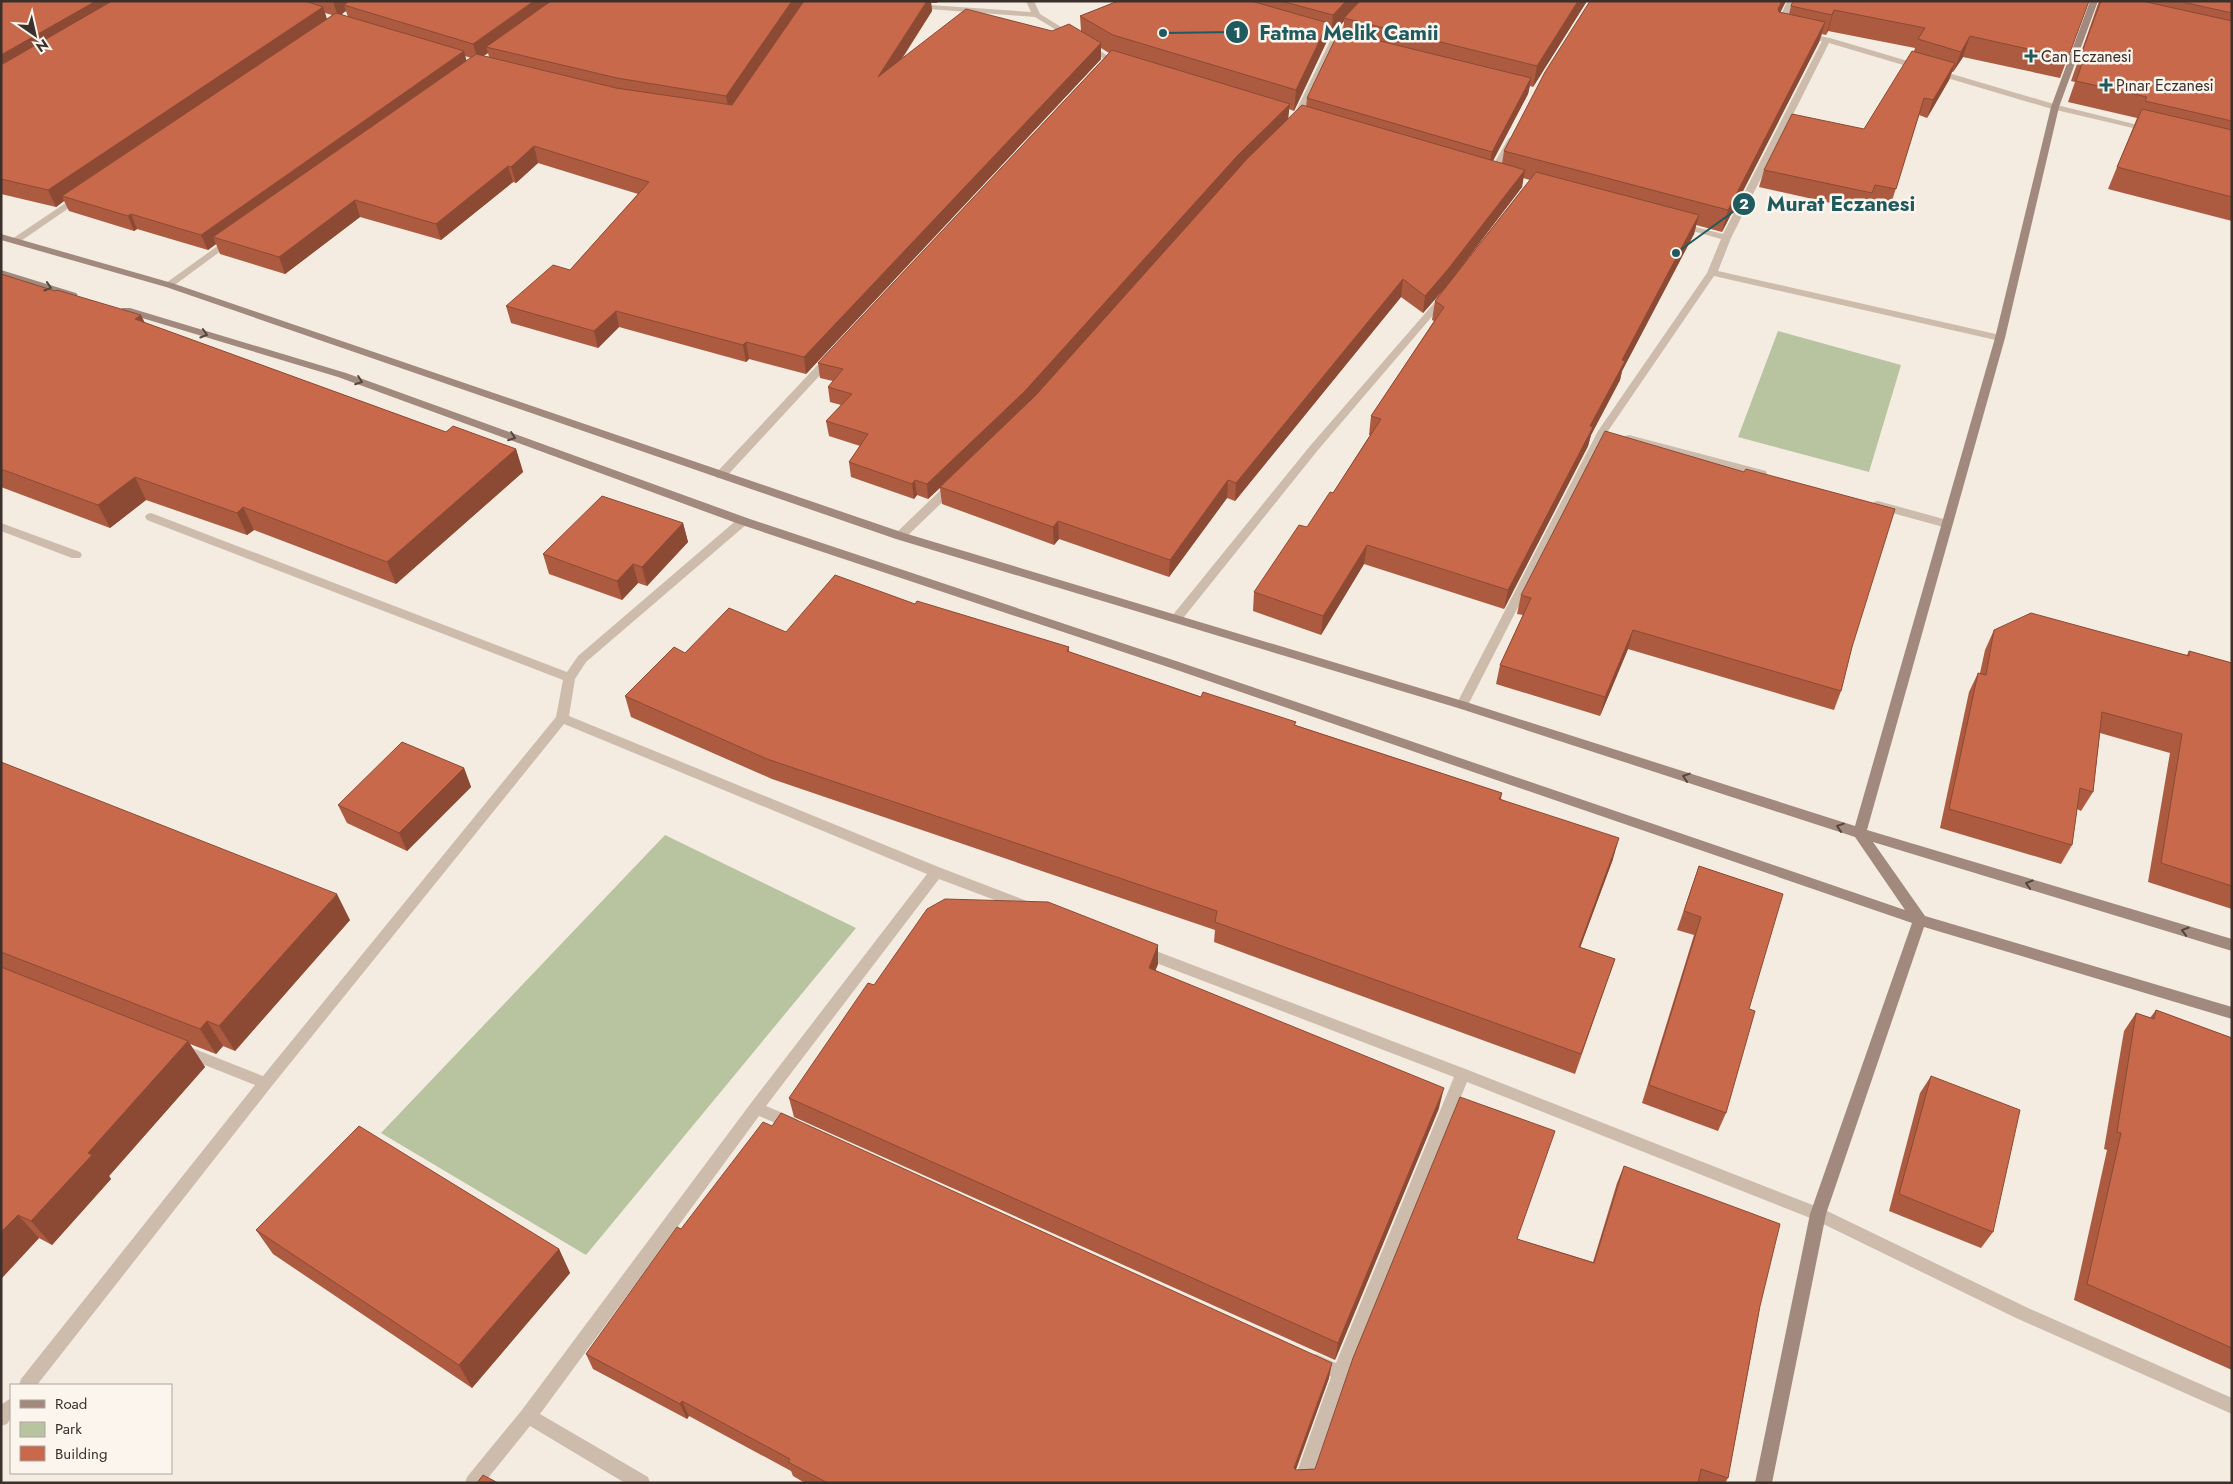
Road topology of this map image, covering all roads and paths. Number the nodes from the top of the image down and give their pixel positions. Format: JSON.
{"nodes":[{"id":1,"x":1030,"y":1,"type":"edge"},
{"id":2,"x":1369,"y":1,"type":"edge"},
{"id":3,"x":1791,"y":1,"type":"edge"},
{"id":4,"x":908,"y":6,"type":"edge"},
{"id":5,"x":2096,"y":7,"type":"edge"},
{"id":6,"x":1037,"y":15,"type":"junction"},
{"id":7,"x":1827,"y":40,"type":"junction"},
{"id":8,"x":1095,"y":73,"type":"edge"},
{"id":9,"x":2055,"y":107,"type":"junction"},
{"id":10,"x":1295,"y":119,"type":"edge"},
{"id":11,"x":2156,"y":131,"type":"edge"},
{"id":12,"x":1514,"y":133,"type":"edge"},
{"id":13,"x":1493,"y":174,"type":"edge"},
{"id":14,"x":89,"y":191,"type":"edge"},
{"id":15,"x":1669,"y":223,"type":"edge"},
{"id":16,"x":239,"y":233,"type":"edge"},
{"id":17,"x":1,"y":237,"type":"edge"},
{"id":18,"x":1726,"y":238,"type":"junction"},
{"id":19,"x":15,"y":241,"type":"junction"},
{"id":20,"x":1,"y":273,"type":"edge"},
{"id":21,"x":1712,"y":273,"type":"junction"},
{"id":22,"x":169,"y":284,"type":"junction"},
{"id":23,"x":1451,"y":289,"type":"edge"},
{"id":24,"x":85,"y":298,"type":"edge"},
{"id":25,"x":113,"y":306,"type":"edge"},
{"id":26,"x":2000,"y":338,"type":"junction"},
{"id":27,"x":837,"y":351,"type":"edge"},
{"id":28,"x":1612,"y":434,"type":"junction"},
{"id":29,"x":721,"y":475,"type":"junction"},
{"id":30,"x":962,"y":476,"type":"edge"},
{"id":31,"x":1775,"y":477,"type":"edge"},
{"id":32,"x":1870,"y":503,"type":"edge"},
{"id":33,"x":151,"y":517,"type":"dead end"},
{"id":34,"x":743,"y":520,"type":"junction"},
{"id":35,"x":1947,"y":524,"type":"junction"},
{"id":36,"x":1,"y":526,"type":"edge"},
{"id":37,"x":900,"y":536,"type":"junction"},
{"id":38,"x":76,"y":555,"type":"dead end"},
{"id":39,"x":1176,"y":619,"type":"junction"},
{"id":40,"x":568,"y":678,"type":"junction"},
{"id":41,"x":1462,"y":705,"type":"junction"},
{"id":42,"x":562,"y":718,"type":"junction"},
{"id":43,"x":1860,"y":833,"type":"junction"},
{"id":44,"x":936,"y":872,"type":"junction"},
{"id":45,"x":1038,"y":911,"type":"edge"},
{"id":46,"x":1920,"y":920,"type":"junction"},
{"id":47,"x":2232,"y":945,"type":"edge"},
{"id":48,"x":1130,"y":947,"type":"edge"},
{"id":49,"x":2232,"y":1013,"type":"edge"},
{"id":50,"x":166,"y":1043,"type":"edge"},
{"id":51,"x":1463,"y":1074,"type":"junction"},
{"id":52,"x":266,"y":1083,"type":"junction"},
{"id":53,"x":756,"y":1108,"type":"junction"},
{"id":54,"x":810,"y":1133,"type":"edge"},
{"id":55,"x":1818,"y":1214,"type":"junction"},
{"id":56,"x":1305,"y":1358,"type":"edge"},
{"id":57,"x":1340,"y":1373,"type":"junction"},
{"id":58,"x":29,"y":1384,"type":"edge"},
{"id":59,"x":2232,"y":1406,"type":"edge"},
{"id":60,"x":10,"y":1407,"type":"edge"},
{"id":61,"x":528,"y":1416,"type":"junction"},
{"id":62,"x":1,"y":1418,"type":"edge"},
{"id":63,"x":473,"y":1483,"type":"edge"},
{"id":64,"x":642,"y":1483,"type":"edge"},
{"id":65,"x":1301,"y":1483,"type":"edge"},
{"id":66,"x":1763,"y":1483,"type":"edge"}],
"edges":[{"from":1,"to":6,"type":"street"},
{"from":2,"to":10,"type":"street"},
{"from":3,"to":7,"type":"street"},
{"from":4,"to":6,"type":"street"},
{"from":5,"to":9,"type":"main road"},
{"from":6,"to":8,"type":"street"},
{"from":7,"to":9,"type":"street"},
{"from":7,"to":18,"type":"street"},
{"from":9,"to":11,"type":"street"},
{"from":9,"to":26,"type":"main road"},
{"from":12,"to":13,"type":"street"},
{"from":14,"to":19,"type":"street"},
{"from":15,"to":18,"type":"street"},
{"from":16,"to":22,"type":"street"},
{"from":17,"to":19,"type":"main road"},
{"from":18,"to":21,"type":"street"},
{"from":19,"to":22,"type":"main road"},
{"from":20,"to":24,"type":"main road","one_way":true},
{"from":21,"to":26,"type":"street"},
{"from":21,"to":28,"type":"street"},
{"from":22,"to":29,"type":"main road"},
{"from":23,"to":39,"type":"street"},
{"from":25,"to":34,"type":"main road","one_way":true},
{"from":26,"to":35,"type":"main road"},
{"from":27,"to":29,"type":"street"},
{"from":28,"to":31,"type":"street"},
{"from":28,"to":41,"type":"street"},
{"from":29,"to":37,"type":"main road"},
{"from":30,"to":37,"type":"street"},
{"from":32,"to":35,"type":"street"},
{"from":33,"to":40,"type":"street"},
{"from":34,"to":40,"type":"street"},
{"from":34,"to":46,"type":"main road"},
{"from":35,"to":43,"type":"main road"},
{"from":36,"to":38,"type":"street"},
{"from":37,"to":39,"type":"main road"},
{"from":39,"to":41,"type":"main road"},
{"from":40,"to":42,"type":"street"},
{"from":43,"to":41,"type":"main road","one_way":true},
{"from":42,"to":44,"type":"street"},
{"from":42,"to":52,"type":"street"},
{"from":43,"to":46,"type":"main road"},
{"from":47,"to":43,"type":"main road","one_way":true},
{"from":44,"to":45,"type":"street"},
{"from":44,"to":53,"type":"street"},
{"from":46,"to":49,"type":"main road"},
{"from":46,"to":55,"type":"main road"},
{"from":48,"to":51,"type":"street"},
{"from":50,"to":52,"type":"street"},
{"from":51,"to":55,"type":"street"},
{"from":51,"to":57,"type":"street"},
{"from":52,"to":58,"type":"street"},
{"from":53,"to":54,"type":"street"},
{"from":53,"to":61,"type":"street"},
{"from":55,"to":59,"type":"street"},
{"from":55,"to":66,"type":"main road"},
{"from":56,"to":57,"type":"street"},
{"from":57,"to":65,"type":"street"},
{"from":60,"to":62,"type":"street"},
{"from":61,"to":63,"type":"street"},
{"from":61,"to":64,"type":"street"}]}
